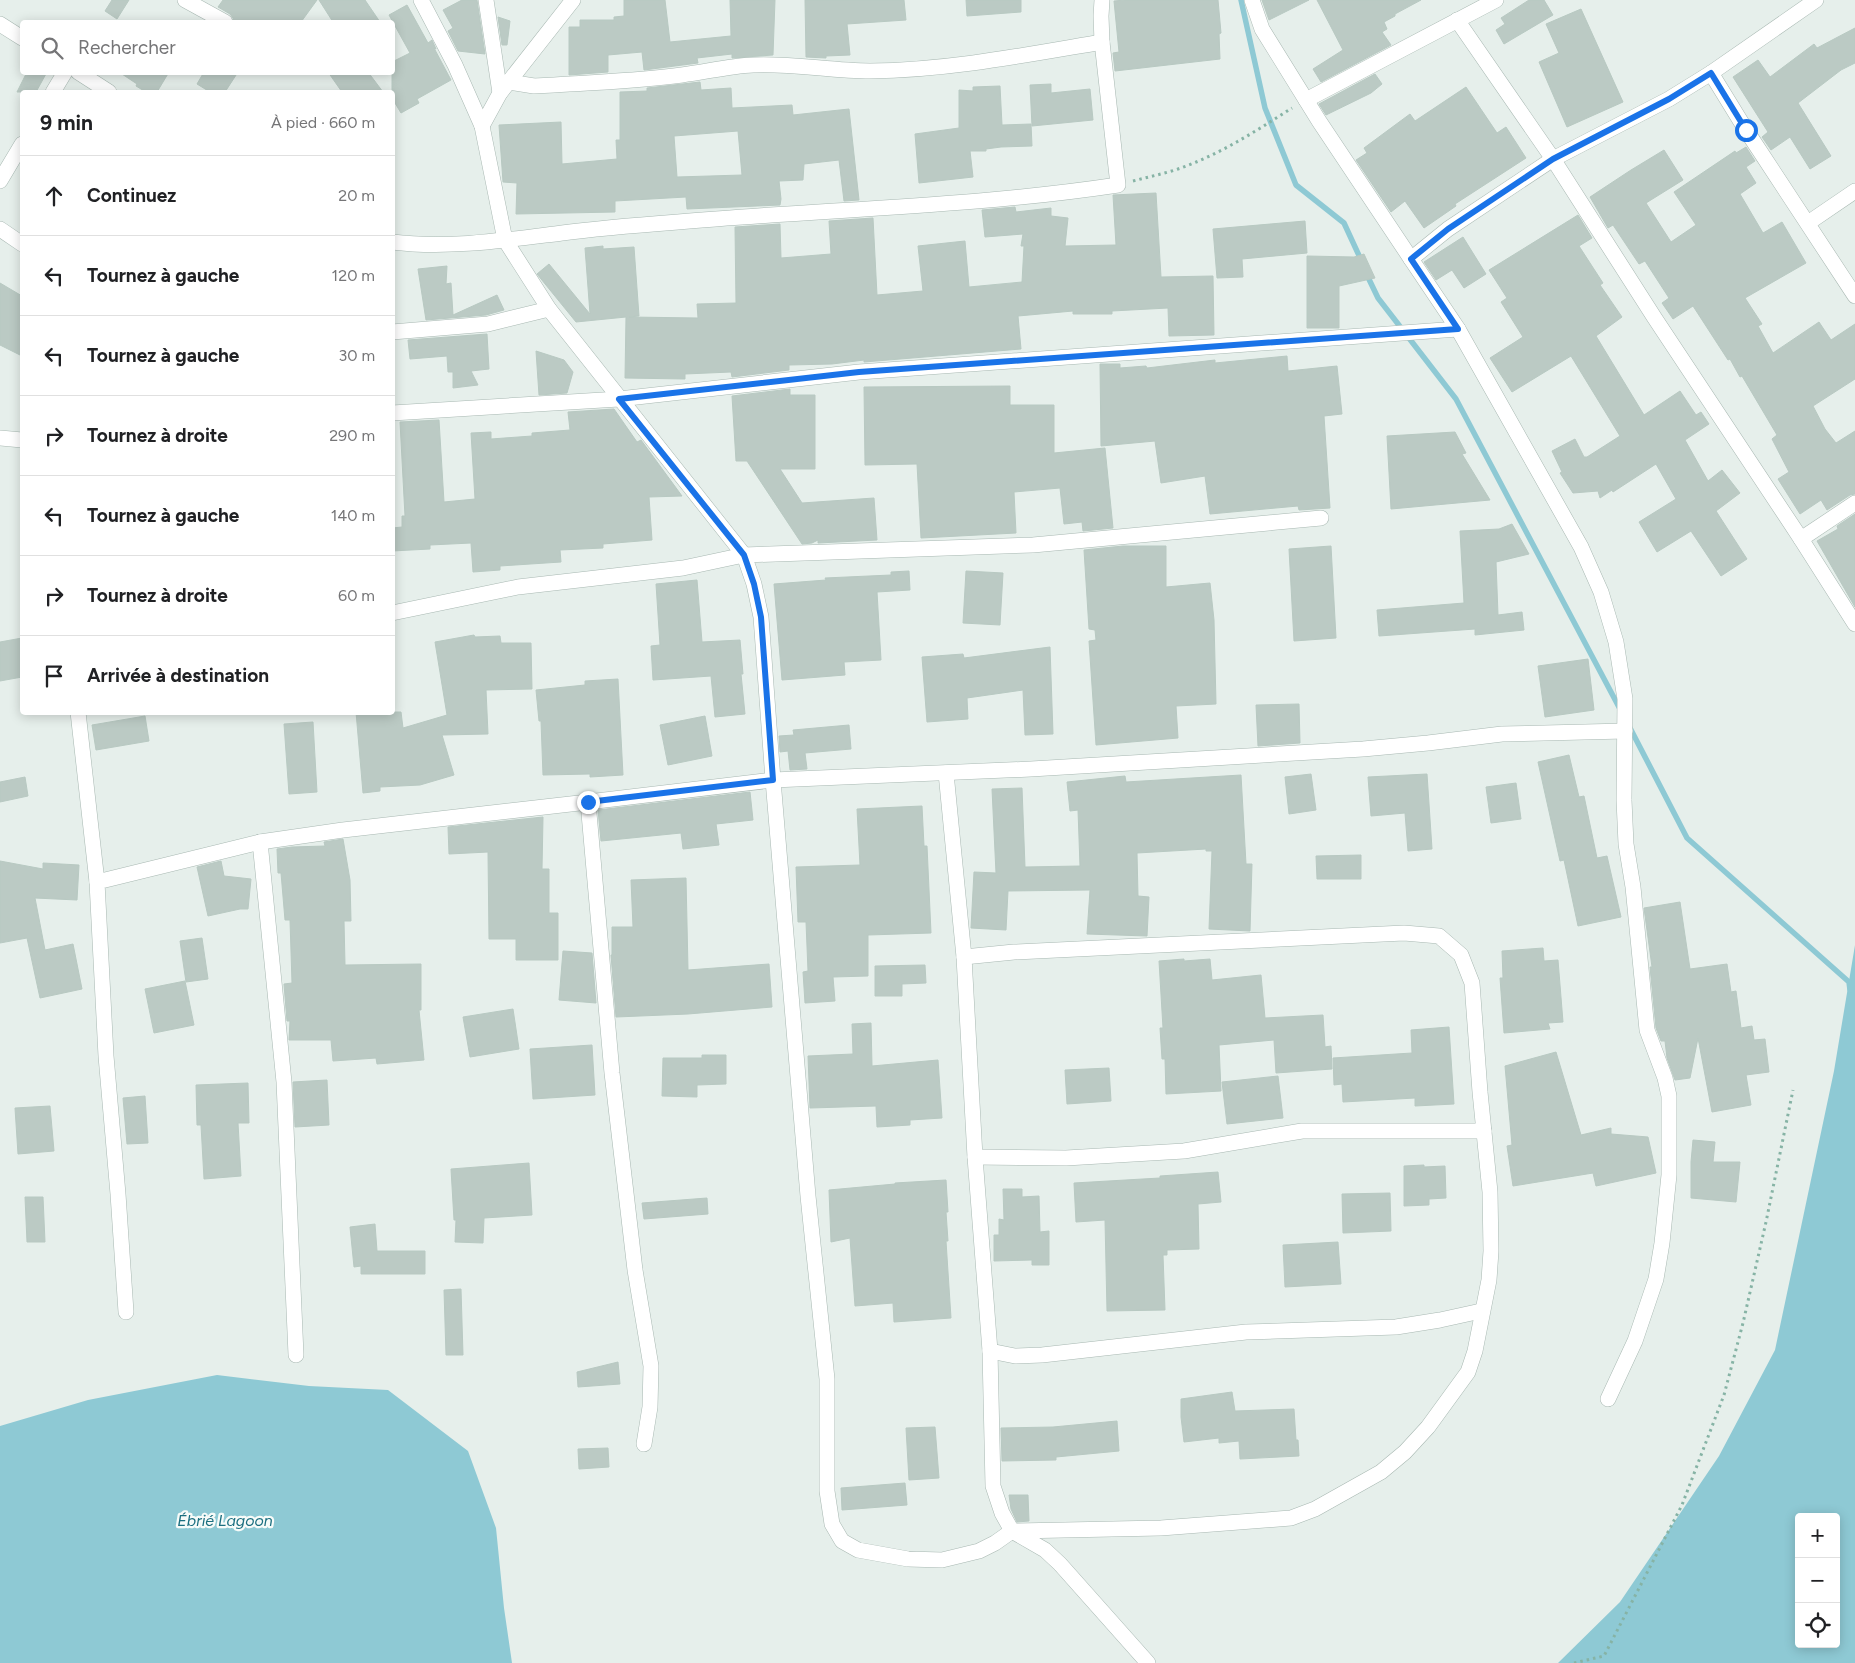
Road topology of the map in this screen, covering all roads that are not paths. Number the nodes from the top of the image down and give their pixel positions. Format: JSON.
{"nodes":[{"id":1,"x":185,"y":0,"type":"edge"},
{"id":2,"x":421,"y":0,"type":"edge"},
{"id":3,"x":486,"y":0,"type":"edge"},
{"id":4,"x":573,"y":0,"type":"edge"},
{"id":5,"x":1102,"y":0,"type":"edge"},
{"id":6,"x":1252,"y":0,"type":"edge"},
{"id":7,"x":1496,"y":0,"type":"edge"},
{"id":8,"x":1816,"y":0,"type":"edge"},
{"id":9,"x":221,"y":20,"type":"edge"},
{"id":10,"x":1457,"y":20,"type":"junction"},
{"id":11,"x":0,"y":24,"type":"edge"},
{"id":12,"x":20,"y":37,"type":"edge"},
{"id":13,"x":1102,"y":42,"type":"junction"},
{"id":14,"x":1711,"y":73,"type":"junction"},
{"id":15,"x":63,"y":75,"type":"edge"},
{"id":16,"x":83,"y":75,"type":"edge"},
{"id":17,"x":505,"y":88,"type":"junction"},
{"id":18,"x":54,"y":90,"type":"edge"},
{"id":19,"x":106,"y":90,"type":"edge"},
{"id":20,"x":1306,"y":100,"type":"junction"},
{"id":21,"x":482,"y":126,"type":"junction"},
{"id":22,"x":20,"y":147,"type":"edge"},
{"id":23,"x":1553,"y":159,"type":"junction"},
{"id":24,"x":0,"y":181,"type":"edge"},
{"id":25,"x":1855,"y":191,"type":"edge"},
{"id":26,"x":1808,"y":223,"type":"junction"},
{"id":27,"x":0,"y":229,"type":"edge"},
{"id":28,"x":505,"y":240,"type":"junction"},
{"id":29,"x":395,"y":242,"type":"edge"},
{"id":30,"x":20,"y":243,"type":"edge"},
{"id":31,"x":1411,"y":259,"type":"junction"},
{"id":32,"x":1855,"y":296,"type":"edge"},
{"id":33,"x":549,"y":309,"type":"junction"},
{"id":34,"x":1458,"y":329,"type":"junction"},
{"id":35,"x":395,"y":332,"type":"edge"},
{"id":36,"x":619,"y":399,"type":"junction"},
{"id":37,"x":395,"y":413,"type":"edge"},
{"id":38,"x":0,"y":438,"type":"edge"},
{"id":39,"x":20,"y":440,"type":"edge"},
{"id":40,"x":1855,"y":502,"type":"edge"},
{"id":41,"x":1321,"y":518,"type":"dead end"},
{"id":42,"x":1801,"y":539,"type":"junction"},
{"id":43,"x":744,"y":555,"type":"junction"},
{"id":44,"x":395,"y":612,"type":"edge"},
{"id":45,"x":1855,"y":624,"type":"edge"},
{"id":46,"x":78,"y":715,"type":"edge"},
{"id":47,"x":1625,"y":731,"type":"junction"},
{"id":48,"x":946,"y":773,"type":"junction"},
{"id":49,"x":773,"y":780,"type":"junction"},
{"id":50,"x":588,"y":802,"type":"junction"},
{"id":51,"x":260,"y":842,"type":"junction"},
{"id":52,"x":98,"y":882,"type":"junction"},
{"id":53,"x":964,"y":957,"type":"junction"},
{"id":54,"x":1484,"y":1131,"type":"junction"},
{"id":55,"x":975,"y":1158,"type":"junction"},
{"id":56,"x":1482,"y":1311,"type":"junction"},
{"id":57,"x":126,"y":1312,"type":"dead end"},
{"id":58,"x":990,"y":1351,"type":"junction"},
{"id":59,"x":296,"y":1355,"type":"dead end"},
{"id":60,"x":1608,"y":1399,"type":"dead end"},
{"id":61,"x":644,"y":1444,"type":"dead end"},
{"id":62,"x":1012,"y":1531,"type":"junction"},
{"id":63,"x":1148,"y":1663,"type":"edge"}],
"edges":[{"from":1,"to":9,"type":"street"},
{"from":2,"to":21,"type":"street"},
{"from":3,"to":17,"type":"street"},
{"from":4,"to":17,"type":"street"},
{"from":5,"to":13,"type":"street"},
{"from":6,"to":20,"type":"street"},
{"from":7,"to":10,"type":"street"},
{"from":8,"to":14,"type":"street"},
{"from":10,"to":20,"type":"street"},
{"from":10,"to":23,"type":"street"},
{"from":11,"to":12,"type":"street"},
{"from":13,"to":17,"type":"street"},
{"from":13,"to":28,"type":"street"},
{"from":14,"to":23,"type":"street"},
{"from":14,"to":26,"type":"street"},
{"from":15,"to":18,"type":"street"},
{"from":16,"to":19,"type":"street"},
{"from":17,"to":21,"type":"street"},
{"from":20,"to":31,"type":"street"},
{"from":21,"to":28,"type":"street"},
{"from":22,"to":24,"type":"street"},
{"from":23,"to":31,"type":"street"},
{"from":23,"to":42,"type":"street"},
{"from":25,"to":26,"type":"street"},
{"from":26,"to":32,"type":"street"},
{"from":27,"to":30,"type":"street"},
{"from":28,"to":29,"type":"street"},
{"from":28,"to":33,"type":"street"},
{"from":31,"to":34,"type":"street"},
{"from":33,"to":35,"type":"street"},
{"from":33,"to":36,"type":"street"},
{"from":34,"to":36,"type":"street"},
{"from":34,"to":47,"type":"street"},
{"from":36,"to":37,"type":"street"},
{"from":36,"to":43,"type":"street"},
{"from":38,"to":39,"type":"street"},
{"from":40,"to":42,"type":"street"},
{"from":41,"to":43,"type":"street"},
{"from":42,"to":45,"type":"street"},
{"from":43,"to":44,"type":"street"},
{"from":43,"to":49,"type":"street"},
{"from":46,"to":52,"type":"street"},
{"from":47,"to":48,"type":"street"},
{"from":47,"to":60,"type":"street"},
{"from":48,"to":49,"type":"street"},
{"from":48,"to":53,"type":"street"},
{"from":49,"to":50,"type":"street"},
{"from":49,"to":62,"type":"street"},
{"from":50,"to":51,"type":"street"},
{"from":50,"to":61,"type":"street"},
{"from":51,"to":52,"type":"street"},
{"from":51,"to":59,"type":"street"},
{"from":52,"to":57,"type":"street"},
{"from":53,"to":54,"type":"street"},
{"from":53,"to":55,"type":"street"},
{"from":54,"to":55,"type":"street"},
{"from":54,"to":56,"type":"street"},
{"from":55,"to":58,"type":"street"},
{"from":56,"to":58,"type":"street"},
{"from":56,"to":62,"type":"street"},
{"from":58,"to":62,"type":"street"},
{"from":62,"to":63,"type":"street"}]}
